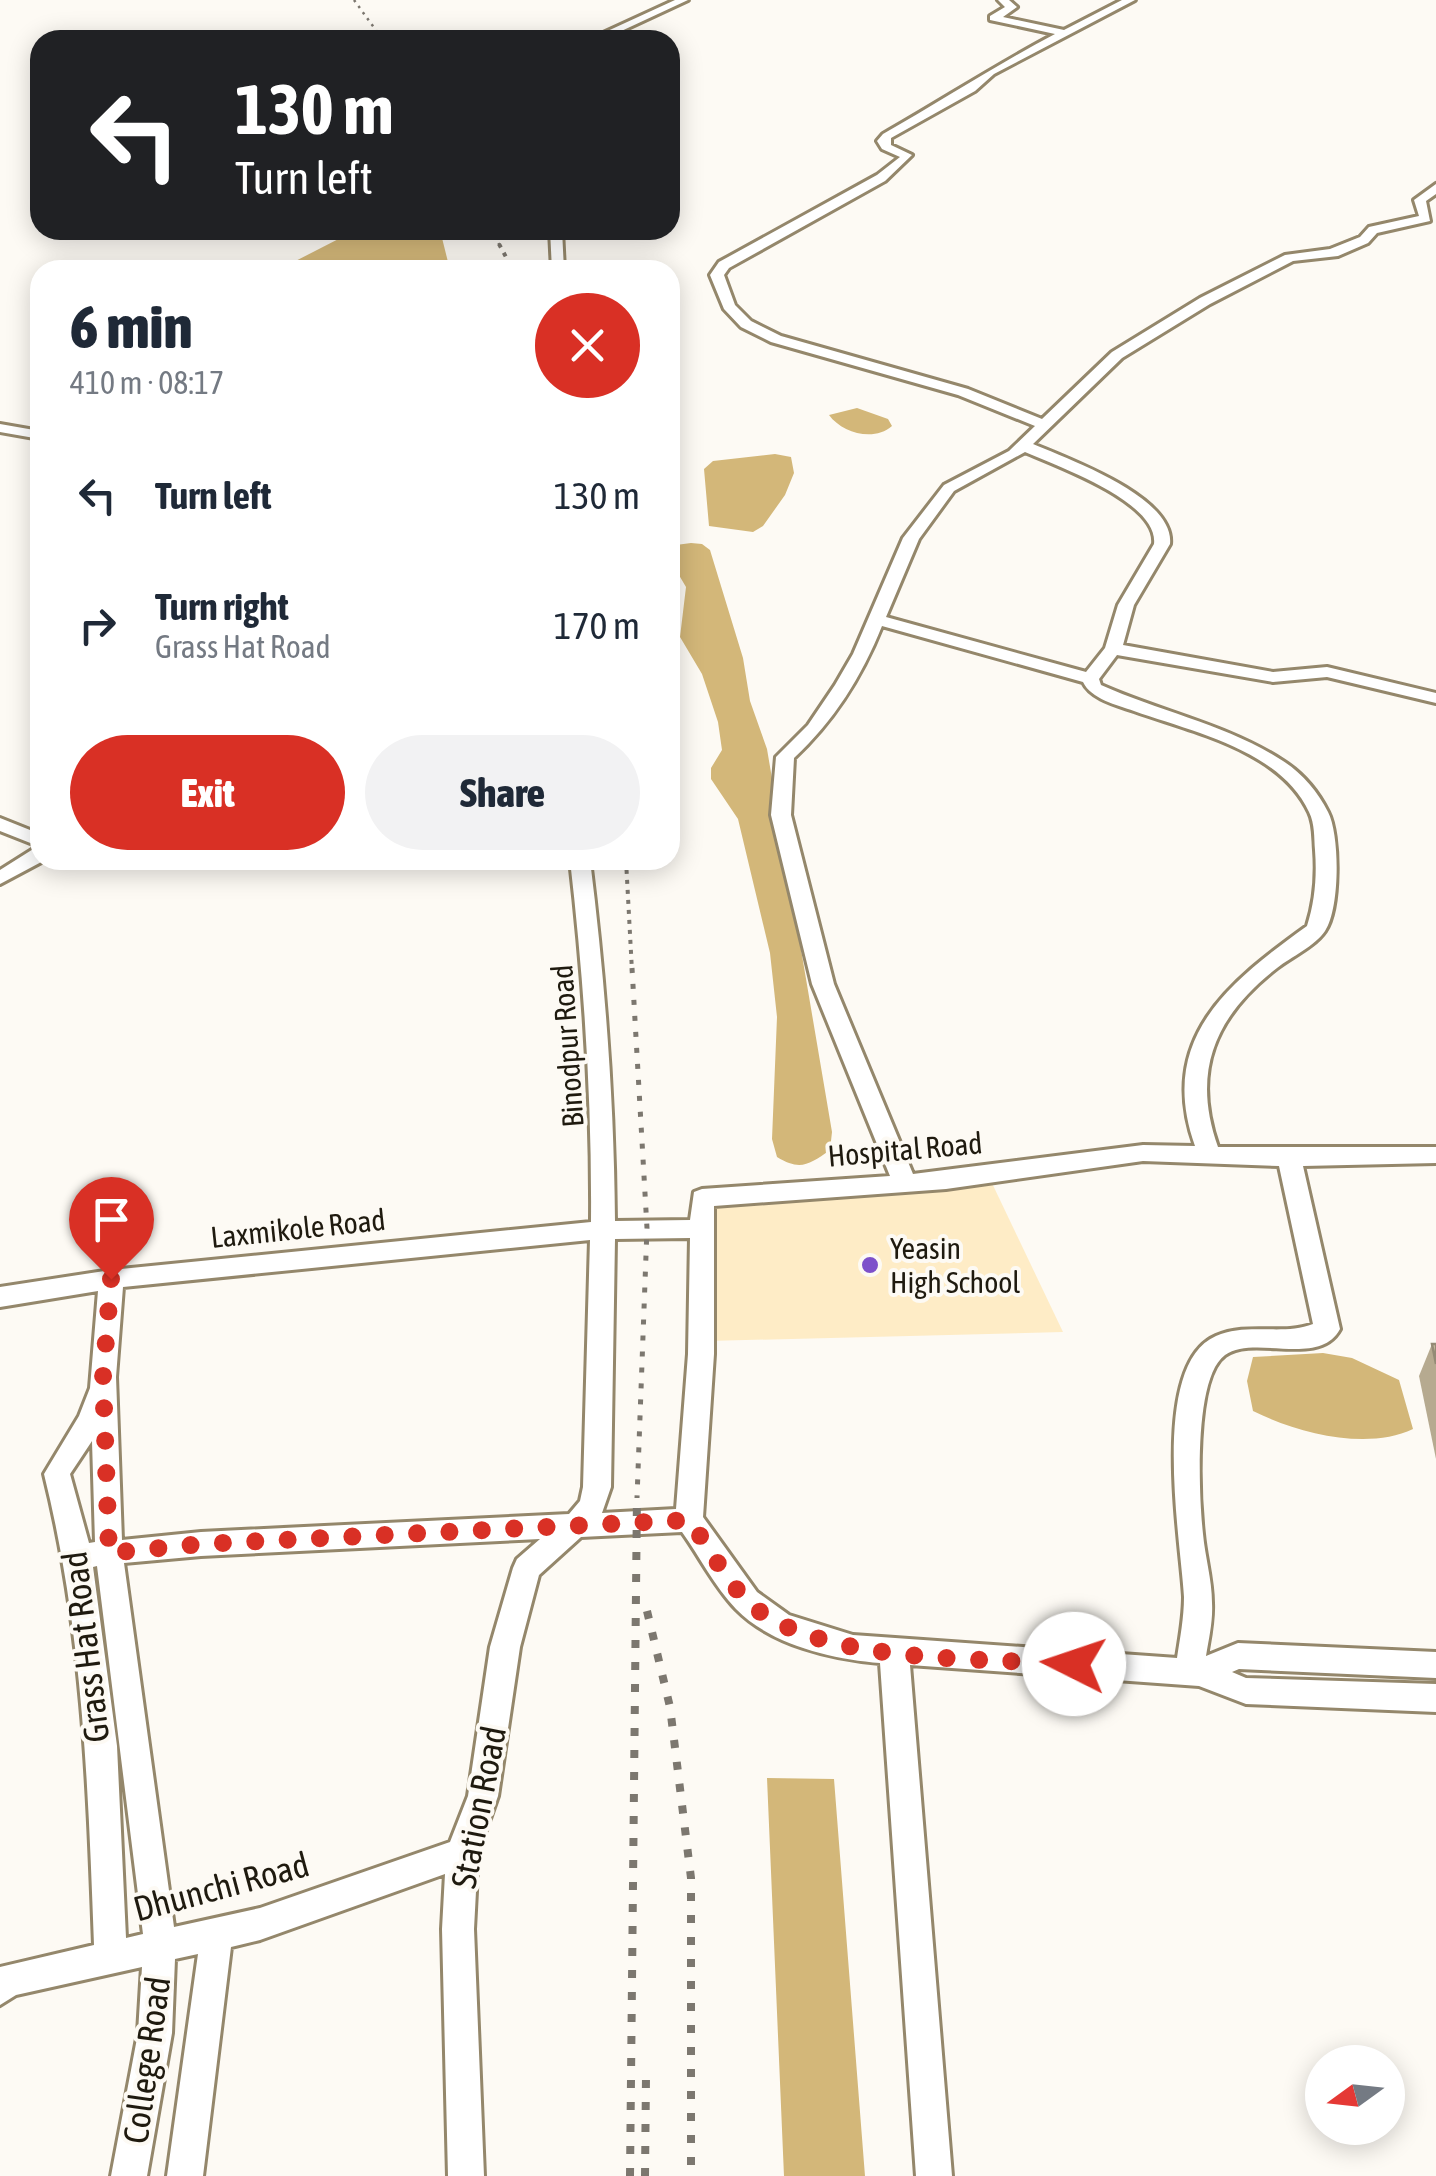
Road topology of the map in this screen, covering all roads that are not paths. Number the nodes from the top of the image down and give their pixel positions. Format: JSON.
{"nodes":[{"id":1,"x":683,"y":0,"type":"edge"},
{"id":2,"x":1003,"y":0,"type":"edge"},
{"id":3,"x":1130,"y":0,"type":"edge"},
{"id":4,"x":616,"y":30,"type":"edge"},
{"id":5,"x":1063,"y":33,"type":"junction"},
{"id":6,"x":1436,"y":188,"type":"edge"},
{"id":7,"x":1044,"y":424,"type":"junction"},
{"id":8,"x":0,"y":428,"type":"edge"},
{"id":9,"x":30,"y":433,"type":"edge"},
{"id":10,"x":1023,"y":445,"type":"junction"},
{"id":11,"x":876,"y":619,"type":"junction"},
{"id":12,"x":1113,"y":649,"type":"junction"},
{"id":13,"x":1090,"y":678,"type":"junction"},
{"id":14,"x":1436,"y":698,"type":"edge"},
{"id":15,"x":0,"y":824,"type":"edge"},
{"id":16,"x":30,"y":837,"type":"edge"},
{"id":17,"x":30,"y":858,"type":"edge"},
{"id":18,"x":581,"y":870,"type":"edge"},
{"id":19,"x":0,"y":878,"type":"edge"},
{"id":20,"x":1209,"y":1154,"type":"junction"},
{"id":21,"x":1436,"y":1154,"type":"edge"},
{"id":22,"x":1290,"y":1158,"type":"junction"},
{"id":23,"x":905,"y":1184,"type":"junction"},
{"id":24,"x":701,"y":1229,"type":"junction"},
{"id":25,"x":603,"y":1230,"type":"junction"},
{"id":26,"x":111,"y":1279,"type":"junction"},
{"id":27,"x":0,"y":1297,"type":"edge"},
{"id":28,"x":103,"y":1377,"type":"junction"},
{"id":29,"x":689,"y":1520,"type":"junction"},
{"id":30,"x":577,"y":1524,"type":"junction"},
{"id":31,"x":109,"y":1553,"type":"junction"},
{"id":32,"x":78,"y":1556,"type":"junction"},
{"id":33,"x":894,"y":1653,"type":"junction"},
{"id":34,"x":1436,"y":1665,"type":"edge"},
{"id":35,"x":1194,"y":1672,"type":"junction"},
{"id":36,"x":1436,"y":1698,"type":"edge"},
{"id":37,"x":462,"y":1853,"type":"junction"},
{"id":38,"x":217,"y":1932,"type":"junction"},
{"id":39,"x":160,"y":1944,"type":"junction"},
{"id":40,"x":111,"y":1955,"type":"junction"},
{"id":41,"x":2,"y":1983,"type":"edge"},
{"id":42,"x":130,"y":2176,"type":"edge"},
{"id":43,"x":185,"y":2176,"type":"edge"},
{"id":44,"x":466,"y":2176,"type":"edge"},
{"id":45,"x":934,"y":2176,"type":"edge"}],
"edges":[{"from":1,"to":4,"type":"street"},
{"from":2,"to":5,"type":"street"},
{"from":3,"to":5,"type":"street"},
{"from":5,"to":7,"type":"street"},
{"from":6,"to":7,"type":"street"},
{"from":7,"to":10,"type":"street"},
{"from":8,"to":9,"type":"street"},
{"from":10,"to":11,"type":"street"},
{"from":10,"to":12,"type":"street"},
{"from":11,"to":13,"type":"street"},
{"from":11,"to":23,"type":"street"},
{"from":12,"to":13,"type":"street"},
{"from":12,"to":14,"type":"street"},
{"from":13,"to":20,"type":"street"},
{"from":15,"to":16,"type":"street"},
{"from":17,"to":19,"type":"street"},
{"from":18,"to":25,"type":"street","name":"Binodpur Road"},
{"from":20,"to":22,"type":"street","name":"Hospital Road"},
{"from":20,"to":23,"type":"street","name":"Hospital Road"},
{"from":21,"to":22,"type":"street","name":"Hospital Road"},
{"from":22,"to":35,"type":"street"},
{"from":23,"to":24,"type":"street","name":"Hospital Road"},
{"from":24,"to":25,"type":"street","name":"Laxmikole Road"},
{"from":24,"to":29,"type":"street"},
{"from":25,"to":26,"type":"street","name":"Laxmikole Road"},
{"from":25,"to":30,"type":"street","name":"Binodpur Road"},
{"from":26,"to":27,"type":"street","name":"Laxmikole Road"},
{"from":26,"to":28,"type":"street","name":"Grass Hat Road"},
{"from":28,"to":31,"type":"street","name":"Grass Hat Road"},
{"from":28,"to":32,"type":"street"},
{"from":29,"to":30,"type":"street"},
{"from":29,"to":33,"type":"street"},
{"from":30,"to":31,"type":"street"},
{"from":30,"to":37,"type":"street","name":"Station Road"},
{"from":31,"to":32,"type":"street"},
{"from":31,"to":39,"type":"street","name":"Grass Hat Road"},
{"from":32,"to":40,"type":"street"},
{"from":33,"to":35,"type":"street"},
{"from":33,"to":45,"type":"street"},
{"from":34,"to":35,"type":"street"},
{"from":35,"to":36,"type":"street"},
{"from":37,"to":38,"type":"street","name":"Dhunchi Road"},
{"from":37,"to":44,"type":"street","name":"Station Road"},
{"from":38,"to":39,"type":"street","name":"Dhunchi Road"},
{"from":38,"to":43,"type":"street"},
{"from":39,"to":40,"type":"street","name":"Dhunchi Road"},
{"from":39,"to":42,"type":"street","name":"College Road"},
{"from":40,"to":41,"type":"street","name":"Dhunchi Road"}]}
